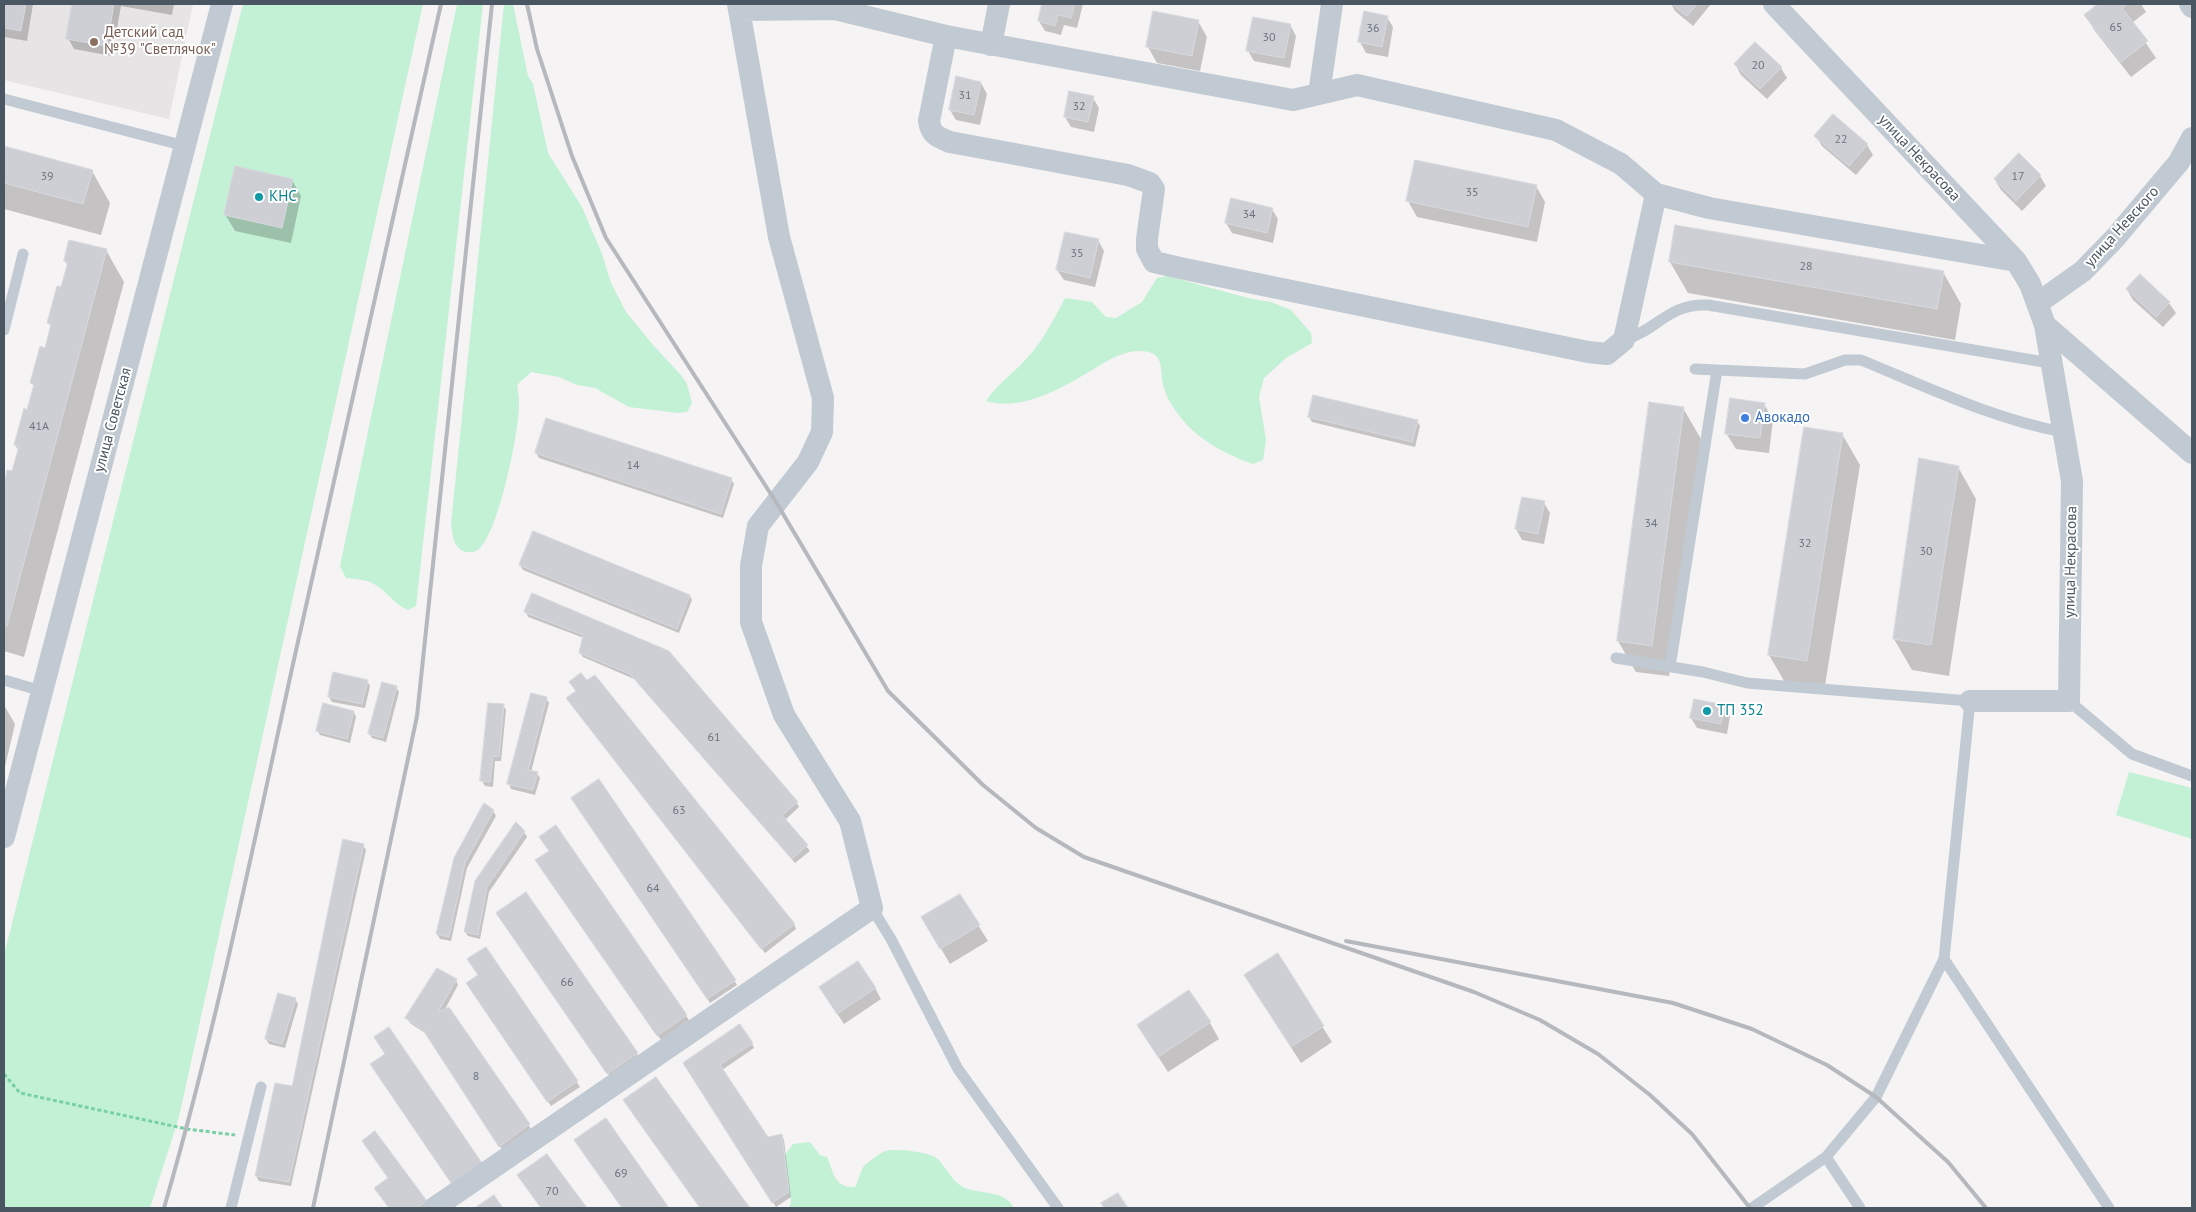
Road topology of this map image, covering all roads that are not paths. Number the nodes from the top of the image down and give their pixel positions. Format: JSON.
{"nodes":[{"id":1,"x":222,"y":4,"type":"edge"},
{"id":2,"x":999,"y":4,"type":"edge"},
{"id":3,"x":1332,"y":4,"type":"edge"},
{"id":4,"x":1774,"y":4,"type":"edge"},
{"id":5,"x":2190,"y":4,"type":"edge"},
{"id":6,"x":738,"y":7,"type":"edge"},
{"id":7,"x":2192,"y":7,"type":"edge"},
{"id":8,"x":946,"y":36,"type":"junction"},
{"id":9,"x":991,"y":45,"type":"junction"},
{"id":10,"x":1319,"y":94,"type":"junction"},
{"id":11,"x":4,"y":99,"type":"edge"},
{"id":12,"x":2192,"y":138,"type":"edge"},
{"id":13,"x":185,"y":146,"type":"junction"},
{"id":14,"x":1656,"y":194,"type":"junction"},
{"id":15,"x":23,"y":254,"type":"dead end"},
{"id":16,"x":2016,"y":261,"type":"junction"},
{"id":17,"x":2038,"y":303,"type":"junction"},
{"id":18,"x":2045,"y":325,"type":"junction"},
{"id":19,"x":4,"y":330,"type":"edge"},
{"id":20,"x":1624,"y":340,"type":"junction"},
{"id":21,"x":2050,"y":363,"type":"junction"},
{"id":22,"x":1696,"y":369,"type":"dead end"},
{"id":23,"x":1717,"y":370,"type":"junction"},
{"id":24,"x":2063,"y":432,"type":"junction"},
{"id":25,"x":2192,"y":452,"type":"edge"},
{"id":26,"x":1616,"y":658,"type":"dead end"},
{"id":27,"x":1670,"y":667,"type":"junction"},
{"id":28,"x":4,"y":680,"type":"edge"},
{"id":29,"x":42,"y":690,"type":"junction"},
{"id":30,"x":1970,"y":701,"type":"junction"},
{"id":31,"x":2069,"y":701,"type":"junction"},
{"id":32,"x":2192,"y":776,"type":"edge"},
{"id":33,"x":4,"y":837,"type":"edge"},
{"id":34,"x":872,"y":908,"type":"junction"},
{"id":35,"x":1944,"y":959,"type":"junction"},
{"id":36,"x":261,"y":1087,"type":"dead end"},
{"id":37,"x":1826,"y":1156,"type":"junction"},
{"id":38,"x":232,"y":1208,"type":"edge"},
{"id":39,"x":434,"y":1208,"type":"edge"},
{"id":40,"x":1058,"y":1208,"type":"edge"},
{"id":41,"x":1752,"y":1208,"type":"edge"},
{"id":42,"x":1860,"y":1208,"type":"edge"},
{"id":43,"x":2109,"y":1208,"type":"edge"}],
"edges":[{"from":1,"to":13,"type":"street","name":"улица Советская"},
{"from":2,"to":9,"type":"street"},
{"from":3,"to":10,"type":"street"},
{"from":4,"to":16,"type":"street","name":"улица Некрасова"},
{"from":5,"to":7,"type":"street"},
{"from":6,"to":8,"type":"street"},
{"from":6,"to":34,"type":"street"},
{"from":8,"to":9,"type":"street"},
{"from":8,"to":20,"type":"street"},
{"from":9,"to":10,"type":"street"},
{"from":10,"to":14,"type":"street"},
{"from":11,"to":13,"type":"lane"},
{"from":12,"to":17,"type":"street","name":"улица Невского"},
{"from":13,"to":29,"type":"street","name":"улица Советская"},
{"from":14,"to":16,"type":"street"},
{"from":14,"to":20,"type":"street"},
{"from":15,"to":19,"type":"lane"},
{"from":16,"to":17,"type":"street","name":"улица Некрасова"},
{"from":17,"to":18,"type":"street","name":"улица Некрасова"},
{"from":18,"to":21,"type":"street","name":"улица Некрасова"},
{"from":18,"to":25,"type":"street"},
{"from":20,"to":21,"type":"lane"},
{"from":21,"to":24,"type":"street","name":"улица Некрасова"},
{"from":22,"to":23,"type":"lane"},
{"from":23,"to":24,"type":"lane"},
{"from":23,"to":27,"type":"lane"},
{"from":24,"to":31,"type":"street","name":"улица Некрасова"},
{"from":26,"to":27,"type":"lane"},
{"from":27,"to":30,"type":"lane"},
{"from":28,"to":29,"type":"lane"},
{"from":29,"to":33,"type":"street","name":"улица Советская"},
{"from":30,"to":31,"type":"street"},
{"from":30,"to":35,"type":"lane"},
{"from":31,"to":32,"type":"lane"},
{"from":34,"to":39,"type":"street"},
{"from":34,"to":40,"type":"lane"},
{"from":35,"to":37,"type":"lane"},
{"from":35,"to":43,"type":"lane"},
{"from":36,"to":38,"type":"lane"},
{"from":37,"to":41,"type":"lane"},
{"from":37,"to":42,"type":"lane"}]}
